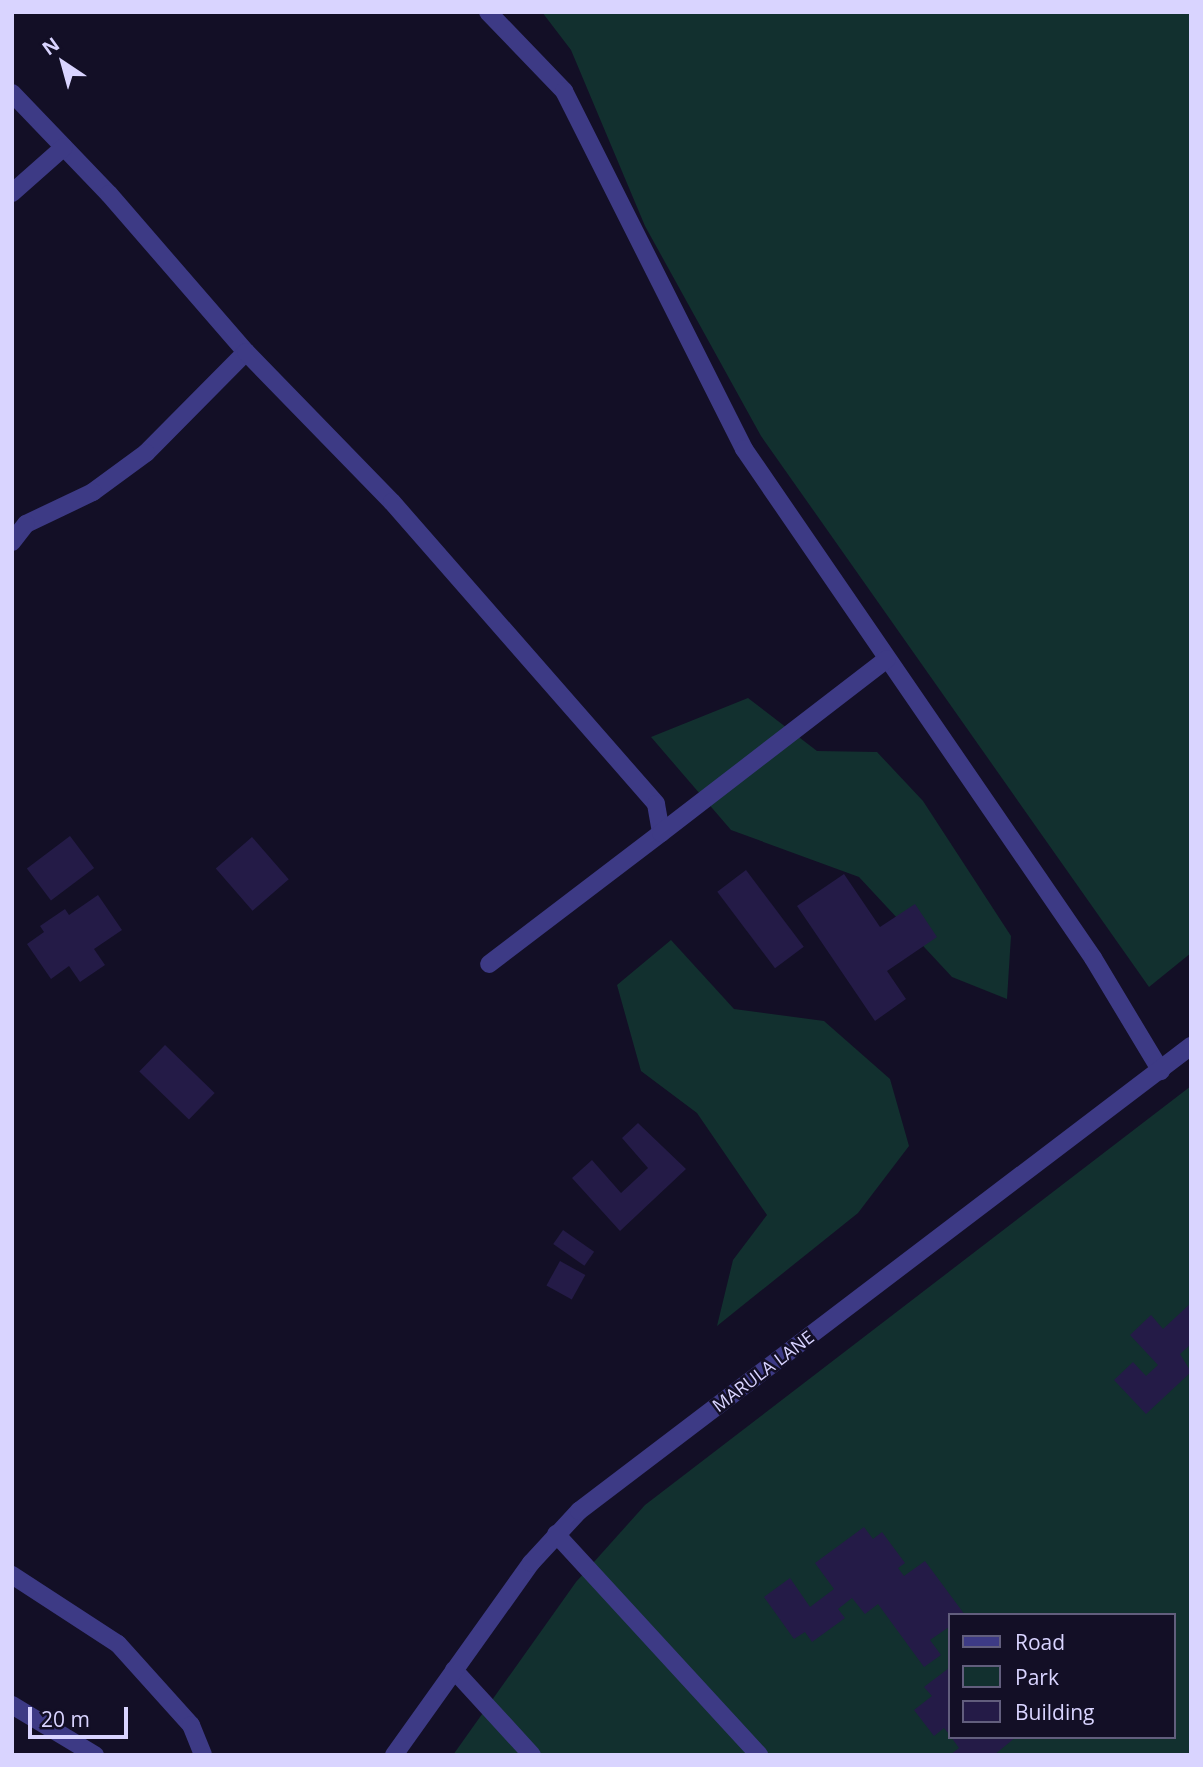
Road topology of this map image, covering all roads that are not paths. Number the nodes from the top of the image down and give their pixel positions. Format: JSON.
{"nodes":[{"id":1,"x":488,"y":12,"type":"edge"},
{"id":2,"x":12,"y":93,"type":"edge"},
{"id":3,"x":64,"y":147,"type":"junction"},
{"id":4,"x":12,"y":193,"type":"edge"},
{"id":5,"x":246,"y":352,"type":"junction"},
{"id":6,"x":12,"y":542,"type":"edge"},
{"id":7,"x":887,"y":659,"type":"junction"},
{"id":8,"x":661,"y":833,"type":"junction"},
{"id":9,"x":489,"y":964,"type":"dead end"},
{"id":10,"x":1191,"y":1046,"type":"edge"},
{"id":11,"x":1161,"y":1071,"type":"junction"},
{"id":12,"x":556,"y":1534,"type":"junction"},
{"id":13,"x":12,"y":1575,"type":"edge"},
{"id":14,"x":454,"y":1670,"type":"junction"},
{"id":15,"x":12,"y":1705,"type":"edge"},
{"id":16,"x":95,"y":1755,"type":"edge"},
{"id":17,"x":203,"y":1755,"type":"edge"},
{"id":18,"x":394,"y":1755,"type":"edge"},
{"id":19,"x":532,"y":1755,"type":"edge"},
{"id":20,"x":759,"y":1755,"type":"edge"}],
"edges":[{"from":1,"to":7,"type":"street"},
{"from":2,"to":3,"type":"street"},
{"from":3,"to":4,"type":"street"},
{"from":3,"to":5,"type":"street"},
{"from":5,"to":6,"type":"street"},
{"from":5,"to":8,"type":"street"},
{"from":7,"to":8,"type":"street"},
{"from":7,"to":11,"type":"street"},
{"from":8,"to":9,"type":"street"},
{"from":10,"to":11,"type":"street","name":"MARULA LANE"},
{"from":11,"to":12,"type":"street","name":"MARULA LANE"},
{"from":12,"to":14,"type":"street","name":"MARULA LANE"},
{"from":12,"to":20,"type":"street"},
{"from":13,"to":17,"type":"street"},
{"from":14,"to":18,"type":"street","name":"MARULA LANE"},
{"from":14,"to":19,"type":"street"},
{"from":15,"to":16,"type":"street"}]}
